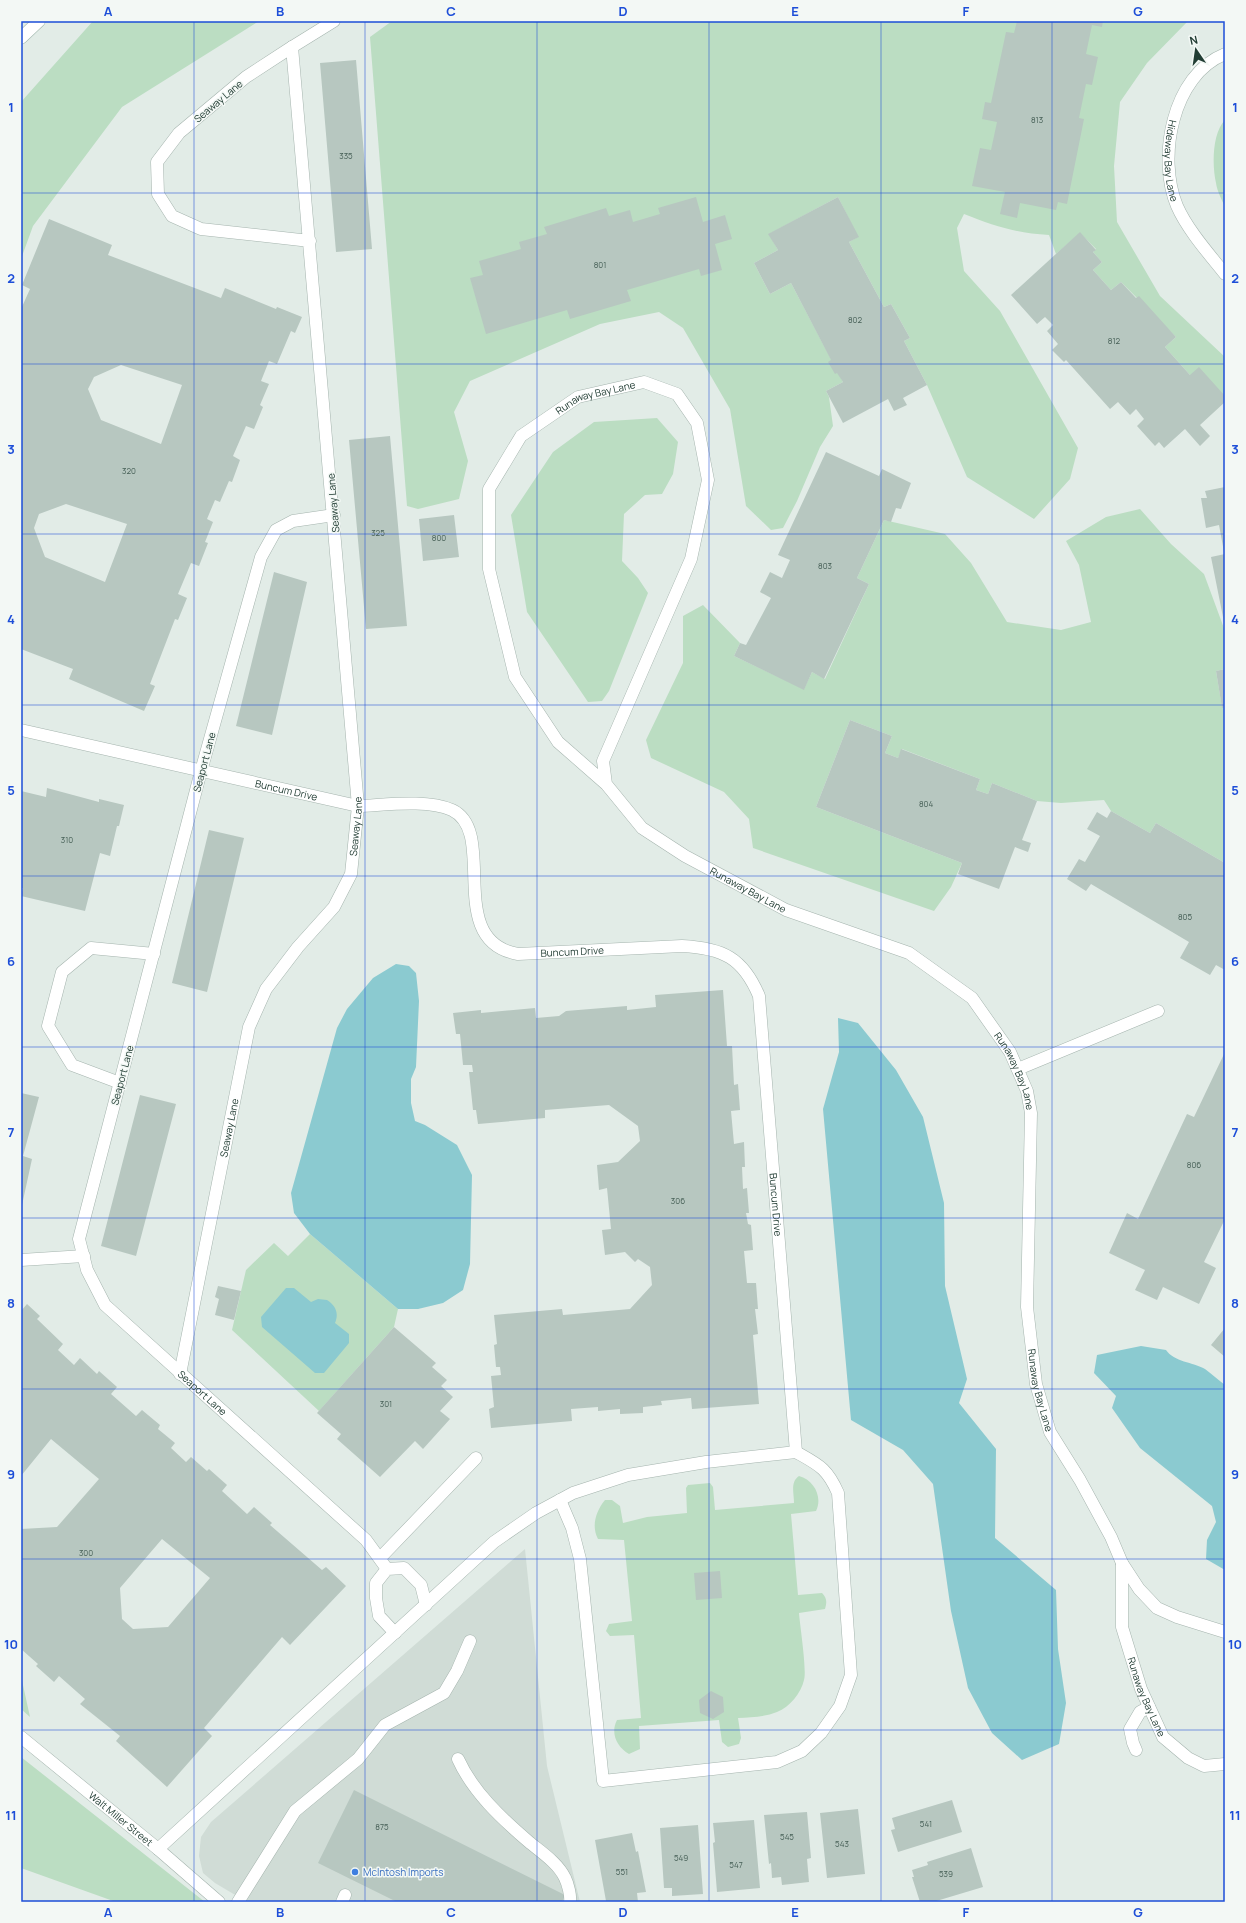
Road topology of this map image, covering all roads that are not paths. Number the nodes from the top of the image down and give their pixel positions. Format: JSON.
{"nodes":[{"id":1,"x":39,"y":21,"type":"edge"},
{"id":2,"x":334,"y":21,"type":"edge"},
{"id":3,"x":21,"y":38,"type":"edge"},
{"id":4,"x":292,"y":47,"type":"junction"},
{"id":5,"x":1225,"y":54,"type":"edge"},
{"id":6,"x":310,"y":241,"type":"junction"},
{"id":7,"x":1225,"y":274,"type":"edge"},
{"id":8,"x":334,"y":515,"type":"junction"},
{"id":9,"x":21,"y":730,"type":"edge"},
{"id":10,"x":201,"y":771,"type":"junction"},
{"id":11,"x":606,"y":784,"type":"junction"},
{"id":12,"x":358,"y":806,"type":"junction"},
{"id":13,"x":154,"y":954,"type":"junction"},
{"id":14,"x":1158,"y":1010,"type":"dead end"},
{"id":15,"x":1018,"y":1069,"type":"junction"},
{"id":16,"x":120,"y":1083,"type":"junction"},
{"id":17,"x":84,"y":1256,"type":"junction"},
{"id":18,"x":21,"y":1260,"type":"edge"},
{"id":19,"x":180,"y":1374,"type":"junction"},
{"id":20,"x":796,"y":1452,"type":"junction"},
{"id":21,"x":476,"y":1458,"type":"dead end"},
{"id":22,"x":560,"y":1500,"type":"junction"},
{"id":23,"x":380,"y":1558,"type":"junction"},
{"id":24,"x":1122,"y":1563,"type":"junction"},
{"id":25,"x":387,"y":1569,"type":"junction"},
{"id":26,"x":426,"y":1605,"type":"junction"},
{"id":27,"x":1225,"y":1632,"type":"edge"},
{"id":28,"x":395,"y":1633,"type":"junction"},
{"id":29,"x":470,"y":1641,"type":"dead end"},
{"id":30,"x":1149,"y":1707,"type":"junction"},
{"id":31,"x":21,"y":1737,"type":"edge"},
{"id":32,"x":1136,"y":1750,"type":"dead end"},
{"id":33,"x":458,"y":1759,"type":"dead end"},
{"id":34,"x":1225,"y":1764,"type":"edge"},
{"id":35,"x":158,"y":1849,"type":"junction"},
{"id":36,"x":219,"y":1902,"type":"edge"},
{"id":37,"x":238,"y":1902,"type":"edge"},
{"id":38,"x":570,"y":1902,"type":"edge"}],
"edges":[{"from":1,"to":3,"type":"street"},
{"from":2,"to":4,"type":"street"},
{"from":4,"to":6,"type":"street","name":"Seaway Lane"},
{"from":4,"to":6,"type":"street","name":"Seaway Lane"},
{"from":5,"to":7,"type":"street","name":"Hideway Bay Lane"},
{"from":6,"to":8,"type":"street","name":"Seaway Lane"},
{"from":8,"to":10,"type":"street","name":"Seaport Lane"},
{"from":8,"to":12,"type":"street","name":"Seaway Lane"},
{"from":9,"to":10,"type":"street","name":"Buncum Drive"},
{"from":10,"to":12,"type":"street","name":"Buncum Drive"},
{"from":10,"to":13,"type":"street","name":"Seaport Lane"},
{"from":11,"to":11,"type":"street","name":"Runaway Bay Lane"},
{"from":11,"to":15,"type":"street","name":"Runaway Bay Lane"},
{"from":12,"to":19,"type":"street","name":"Seaway Lane"},
{"from":12,"to":20,"type":"street","name":"Buncum Drive"},
{"from":13,"to":16,"type":"street","name":"Seaport Lane"},
{"from":13,"to":16,"type":"street"},
{"from":14,"to":15,"type":"street"},
{"from":15,"to":24,"type":"street","name":"Runaway Bay Lane"},
{"from":16,"to":17,"type":"street","name":"Seaport Lane"},
{"from":17,"to":18,"type":"street"},
{"from":17,"to":19,"type":"street","name":"Seaport Lane"},
{"from":19,"to":23,"type":"street","name":"Seaport Lane"},
{"from":20,"to":22,"type":"street"},
{"from":20,"to":22,"type":"street"},
{"from":21,"to":23,"type":"street"},
{"from":22,"to":26,"type":"street"},
{"from":23,"to":25,"type":"street","name":"Seaport Lane"},
{"from":24,"to":27,"type":"street","name":"Runaway Bay Lane"},
{"from":24,"to":30,"type":"street","name":"Runaway Bay Lane"},
{"from":25,"to":26,"type":"street"},
{"from":25,"to":28,"type":"street"},
{"from":26,"to":28,"type":"street"},
{"from":28,"to":35,"type":"street"},
{"from":29,"to":37,"type":"street"},
{"from":30,"to":32,"type":"street"},
{"from":30,"to":34,"type":"street","name":"Runaway Bay Lane"},
{"from":31,"to":35,"type":"street","name":"Walt Miller Street"},
{"from":33,"to":38,"type":"street"},
{"from":35,"to":36,"type":"street","name":"Walt Miller Street"}]}
